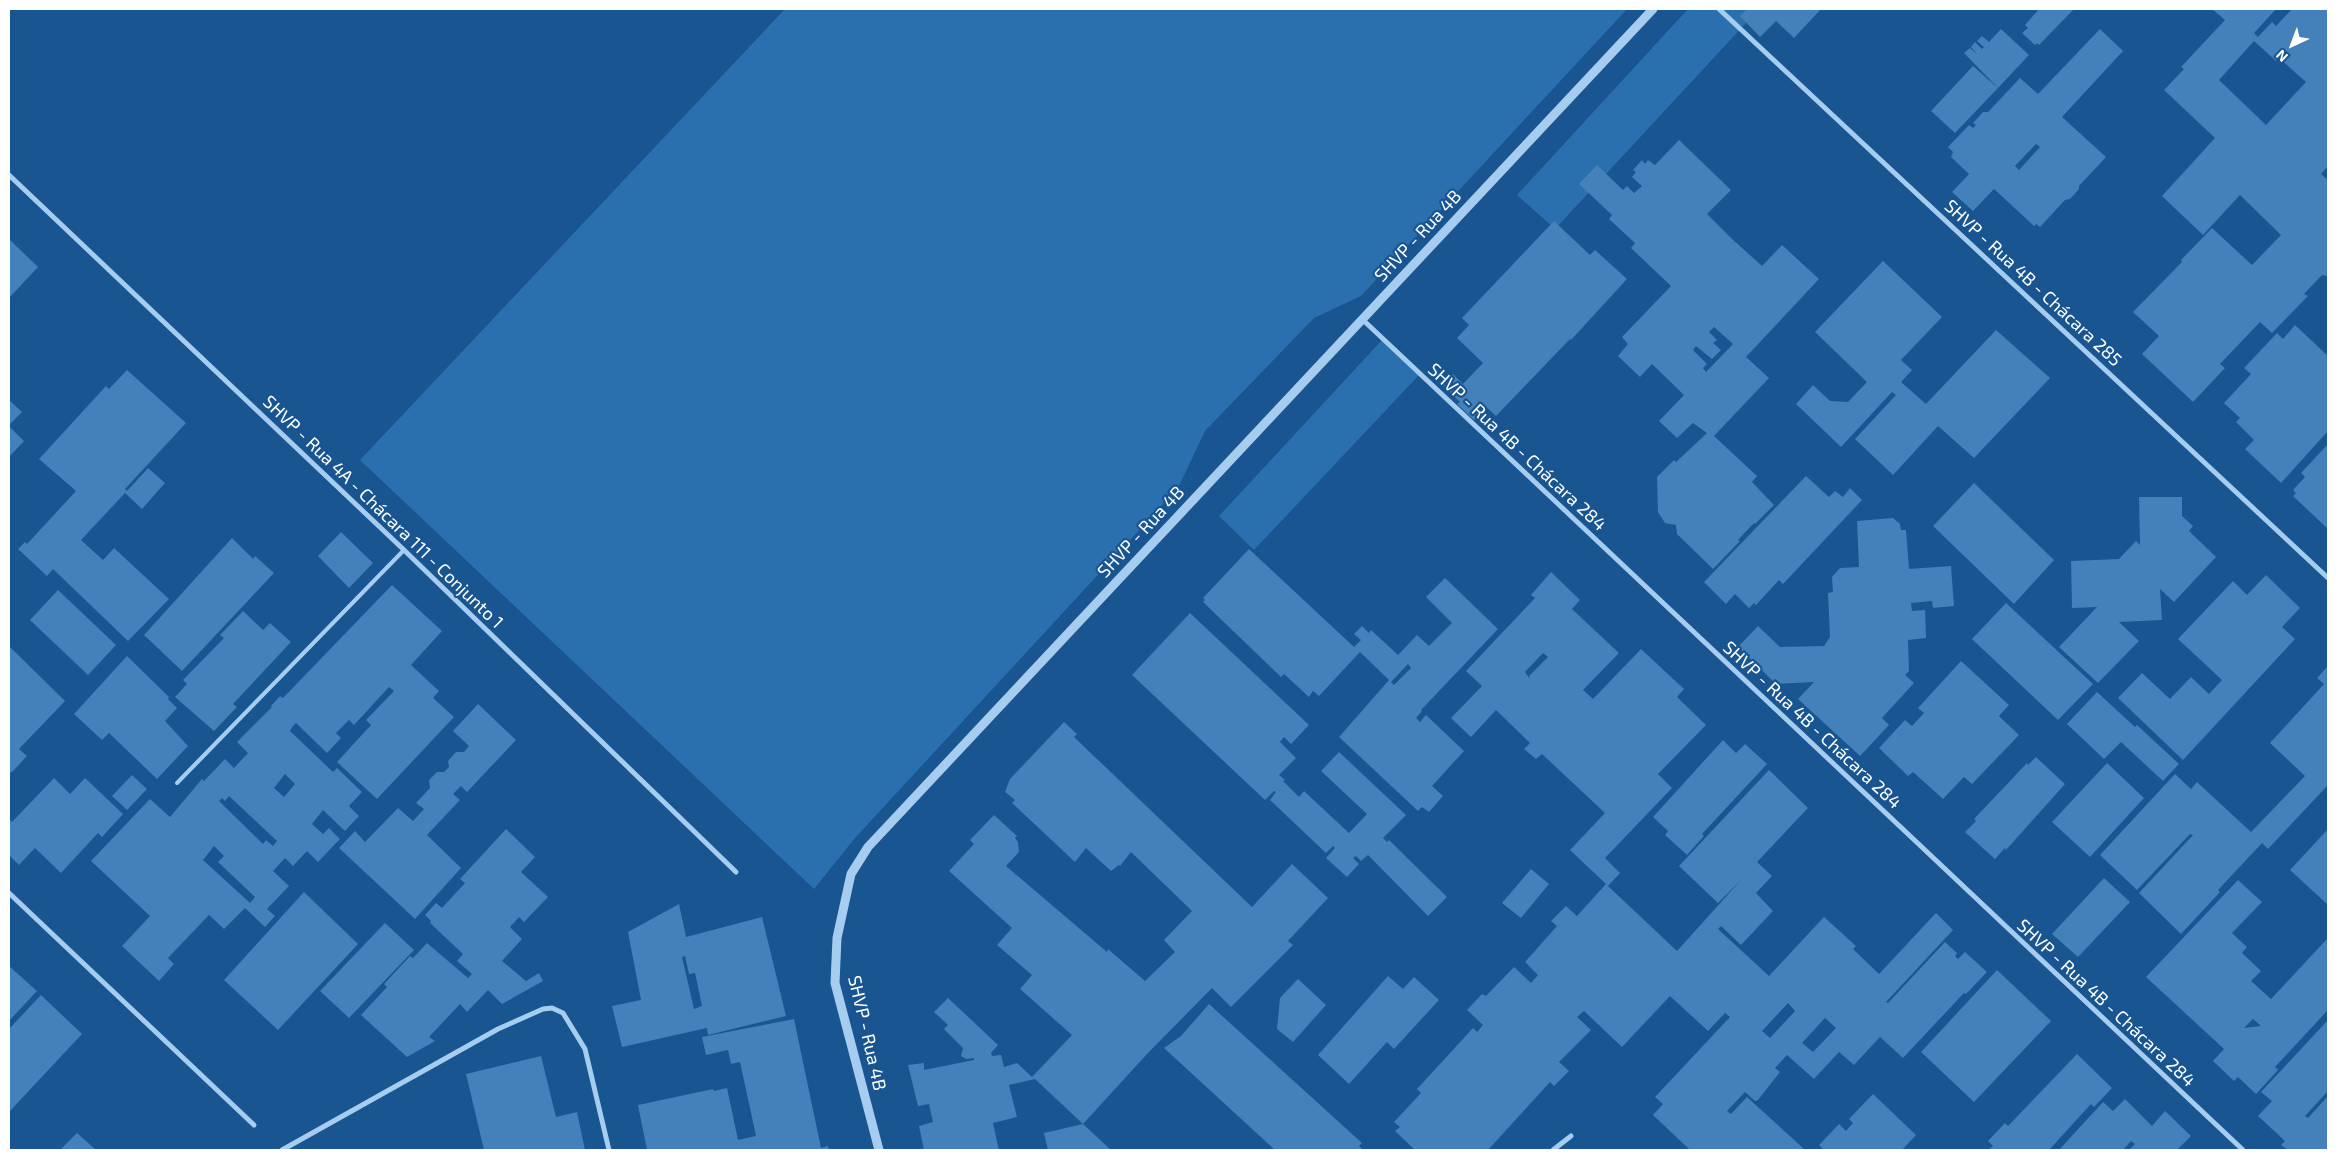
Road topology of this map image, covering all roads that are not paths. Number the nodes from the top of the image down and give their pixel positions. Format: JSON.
{"nodes":[{"id":1,"x":1653,"y":9,"type":"edge"},
{"id":2,"x":1719,"y":9,"type":"edge"},
{"id":3,"x":9,"y":176,"type":"edge"},
{"id":4,"x":1362,"y":319,"type":"junction"},
{"id":5,"x":404,"y":550,"type":"junction"},
{"id":6,"x":2328,"y":578,"type":"edge"},
{"id":7,"x":177,"y":783,"type":"dead end"},
{"id":8,"x":736,"y":872,"type":"dead end"},
{"id":9,"x":9,"y":893,"type":"edge"},
{"id":10,"x":254,"y":1125,"type":"dead end"},
{"id":11,"x":1571,"y":1136,"type":"dead end"},
{"id":12,"x":282,"y":1150,"type":"edge"},
{"id":13,"x":609,"y":1150,"type":"edge"},
{"id":14,"x":879,"y":1150,"type":"edge"},
{"id":15,"x":1553,"y":1150,"type":"edge"},
{"id":16,"x":2243,"y":1150,"type":"edge"}],
"edges":[{"from":1,"to":4,"type":"street","name":"SHVP - Rua 4B"},
{"from":2,"to":6,"type":"street","name":"SHVP - Rua 4B - Chácara 285"},
{"from":3,"to":5,"type":"street","name":"SHVP - Rua 4A - Chácara 111 - Conjunto 1"},
{"from":4,"to":14,"type":"street","name":"SHVP - Rua 4B"},
{"from":4,"to":16,"type":"street","name":"SHVP - Rua 4B - Chácara 284"},
{"from":5,"to":7,"type":"lane"},
{"from":5,"to":8,"type":"street","name":"SHVP - Rua 4A - Chácara 111 - Conjunto 1"},
{"from":9,"to":10,"type":"street"},
{"from":11,"to":15,"type":"street"},
{"from":12,"to":13,"type":"street"}]}
